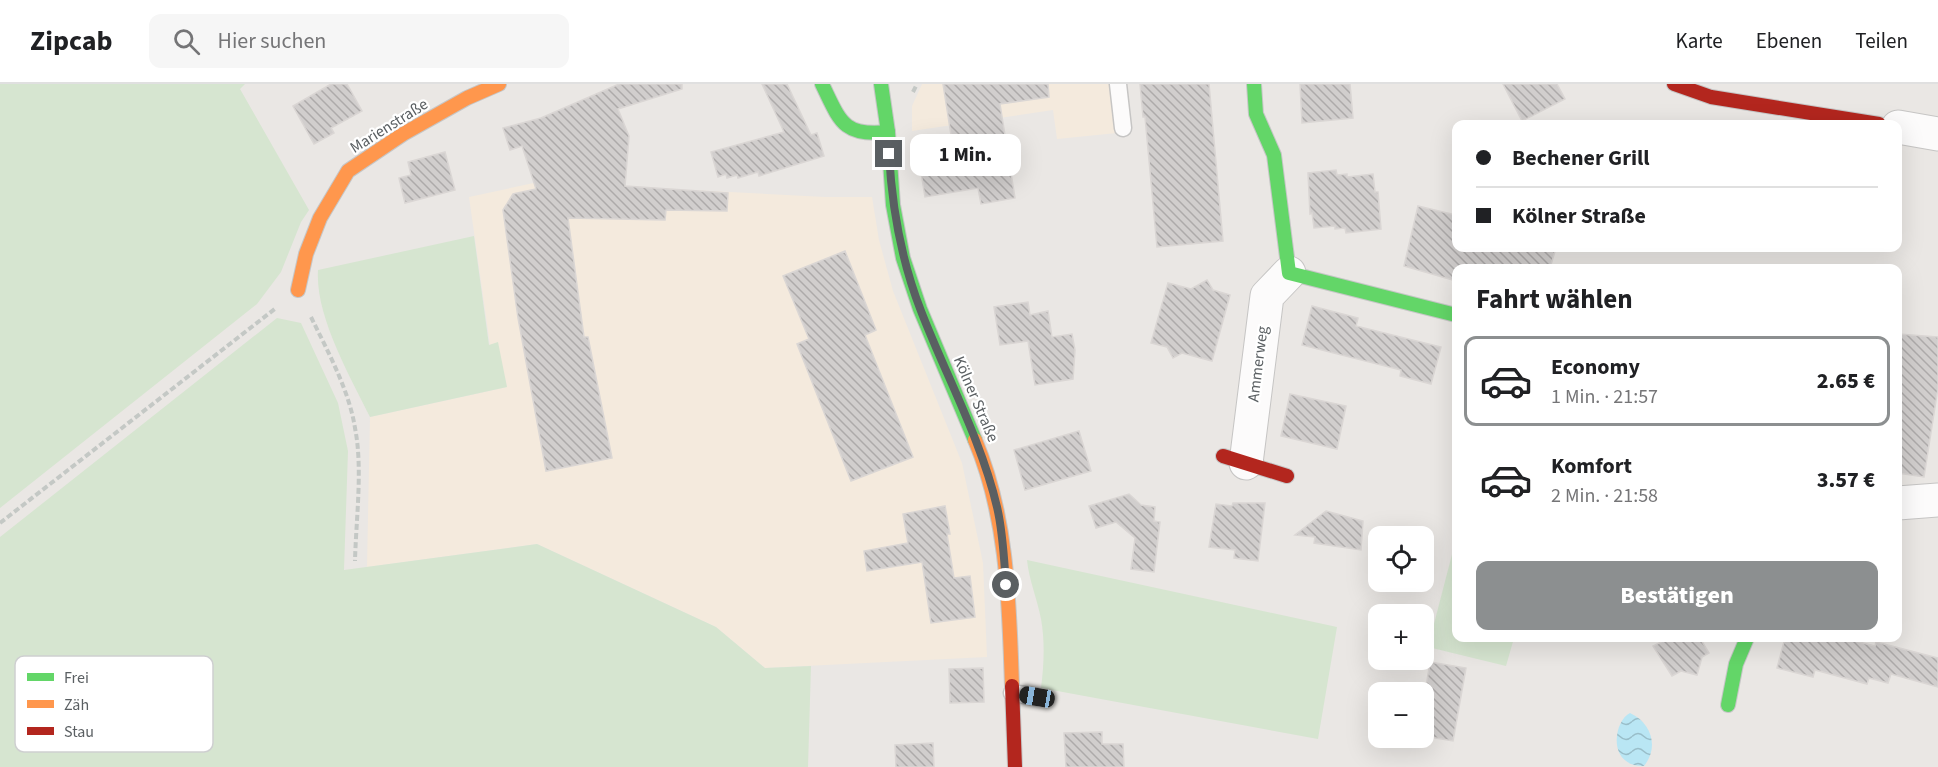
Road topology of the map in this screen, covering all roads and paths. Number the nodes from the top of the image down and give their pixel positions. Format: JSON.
{"nodes":[{"id":1,"x":499,"y":84,"type":"edge"},
{"id":2,"x":822,"y":84,"type":"edge"},
{"id":3,"x":881,"y":84,"type":"edge"},
{"id":4,"x":1118,"y":84,"type":"edge"},
{"id":5,"x":1254,"y":84,"type":"edge"},
{"id":6,"x":1674,"y":84,"type":"edge"},
{"id":7,"x":1853,"y":120,"type":"edge"},
{"id":8,"x":1123,"y":128,"type":"dead end"},
{"id":9,"x":1902,"y":129,"type":"edge"},
{"id":10,"x":888,"y":132,"type":"junction"},
{"id":11,"x":1938,"y":134,"type":"edge"},
{"id":12,"x":1289,"y":273,"type":"junction"},
{"id":13,"x":298,"y":290,"type":"junction"},
{"id":14,"x":1452,"y":314,"type":"edge"},
{"id":15,"x":1234,"y":460,"type":"joint"},
{"id":16,"x":1287,"y":476,"type":"dead end"},
{"id":17,"x":1938,"y":500,"type":"edge"},
{"id":18,"x":1902,"y":503,"type":"edge"},
{"id":19,"x":0,"y":524,"type":"edge"},
{"id":20,"x":355,"y":561,"type":"dead end"},
{"id":21,"x":1745,"y":642,"type":"edge"},
{"id":22,"x":1012,"y":693,"type":"junction"},
{"id":23,"x":1037,"y":697,"type":"dead end"},
{"id":24,"x":1728,"y":705,"type":"dead end"},
{"id":25,"x":1015,"y":767,"type":"edge"}],
"edges":[{"from":1,"to":13,"type":"street","name":"Marienstraße"},
{"from":2,"to":10,"type":"street"},
{"from":3,"to":10,"type":"street","name":"Kölner Straße"},
{"from":4,"to":8,"type":"lane"},
{"from":5,"to":12,"type":"street"},
{"from":6,"to":7,"type":"street"},
{"from":9,"to":11,"type":"street"},
{"from":10,"to":22,"type":"street","name":"Kölner Straße"},
{"from":12,"to":14,"type":"street"},
{"from":12,"to":15,"type":"street","name":"Ammerweg"},
{"from":13,"to":19,"type":"path"},
{"from":13,"to":20,"type":"path"},
{"from":15,"to":16,"type":"street","name":"Ammerweg"},
{"from":17,"to":18,"type":"street"},
{"from":21,"to":24,"type":"street"},
{"from":22,"to":23,"type":"lane"},
{"from":22,"to":25,"type":"street","name":"Kölner Straße"}]}
